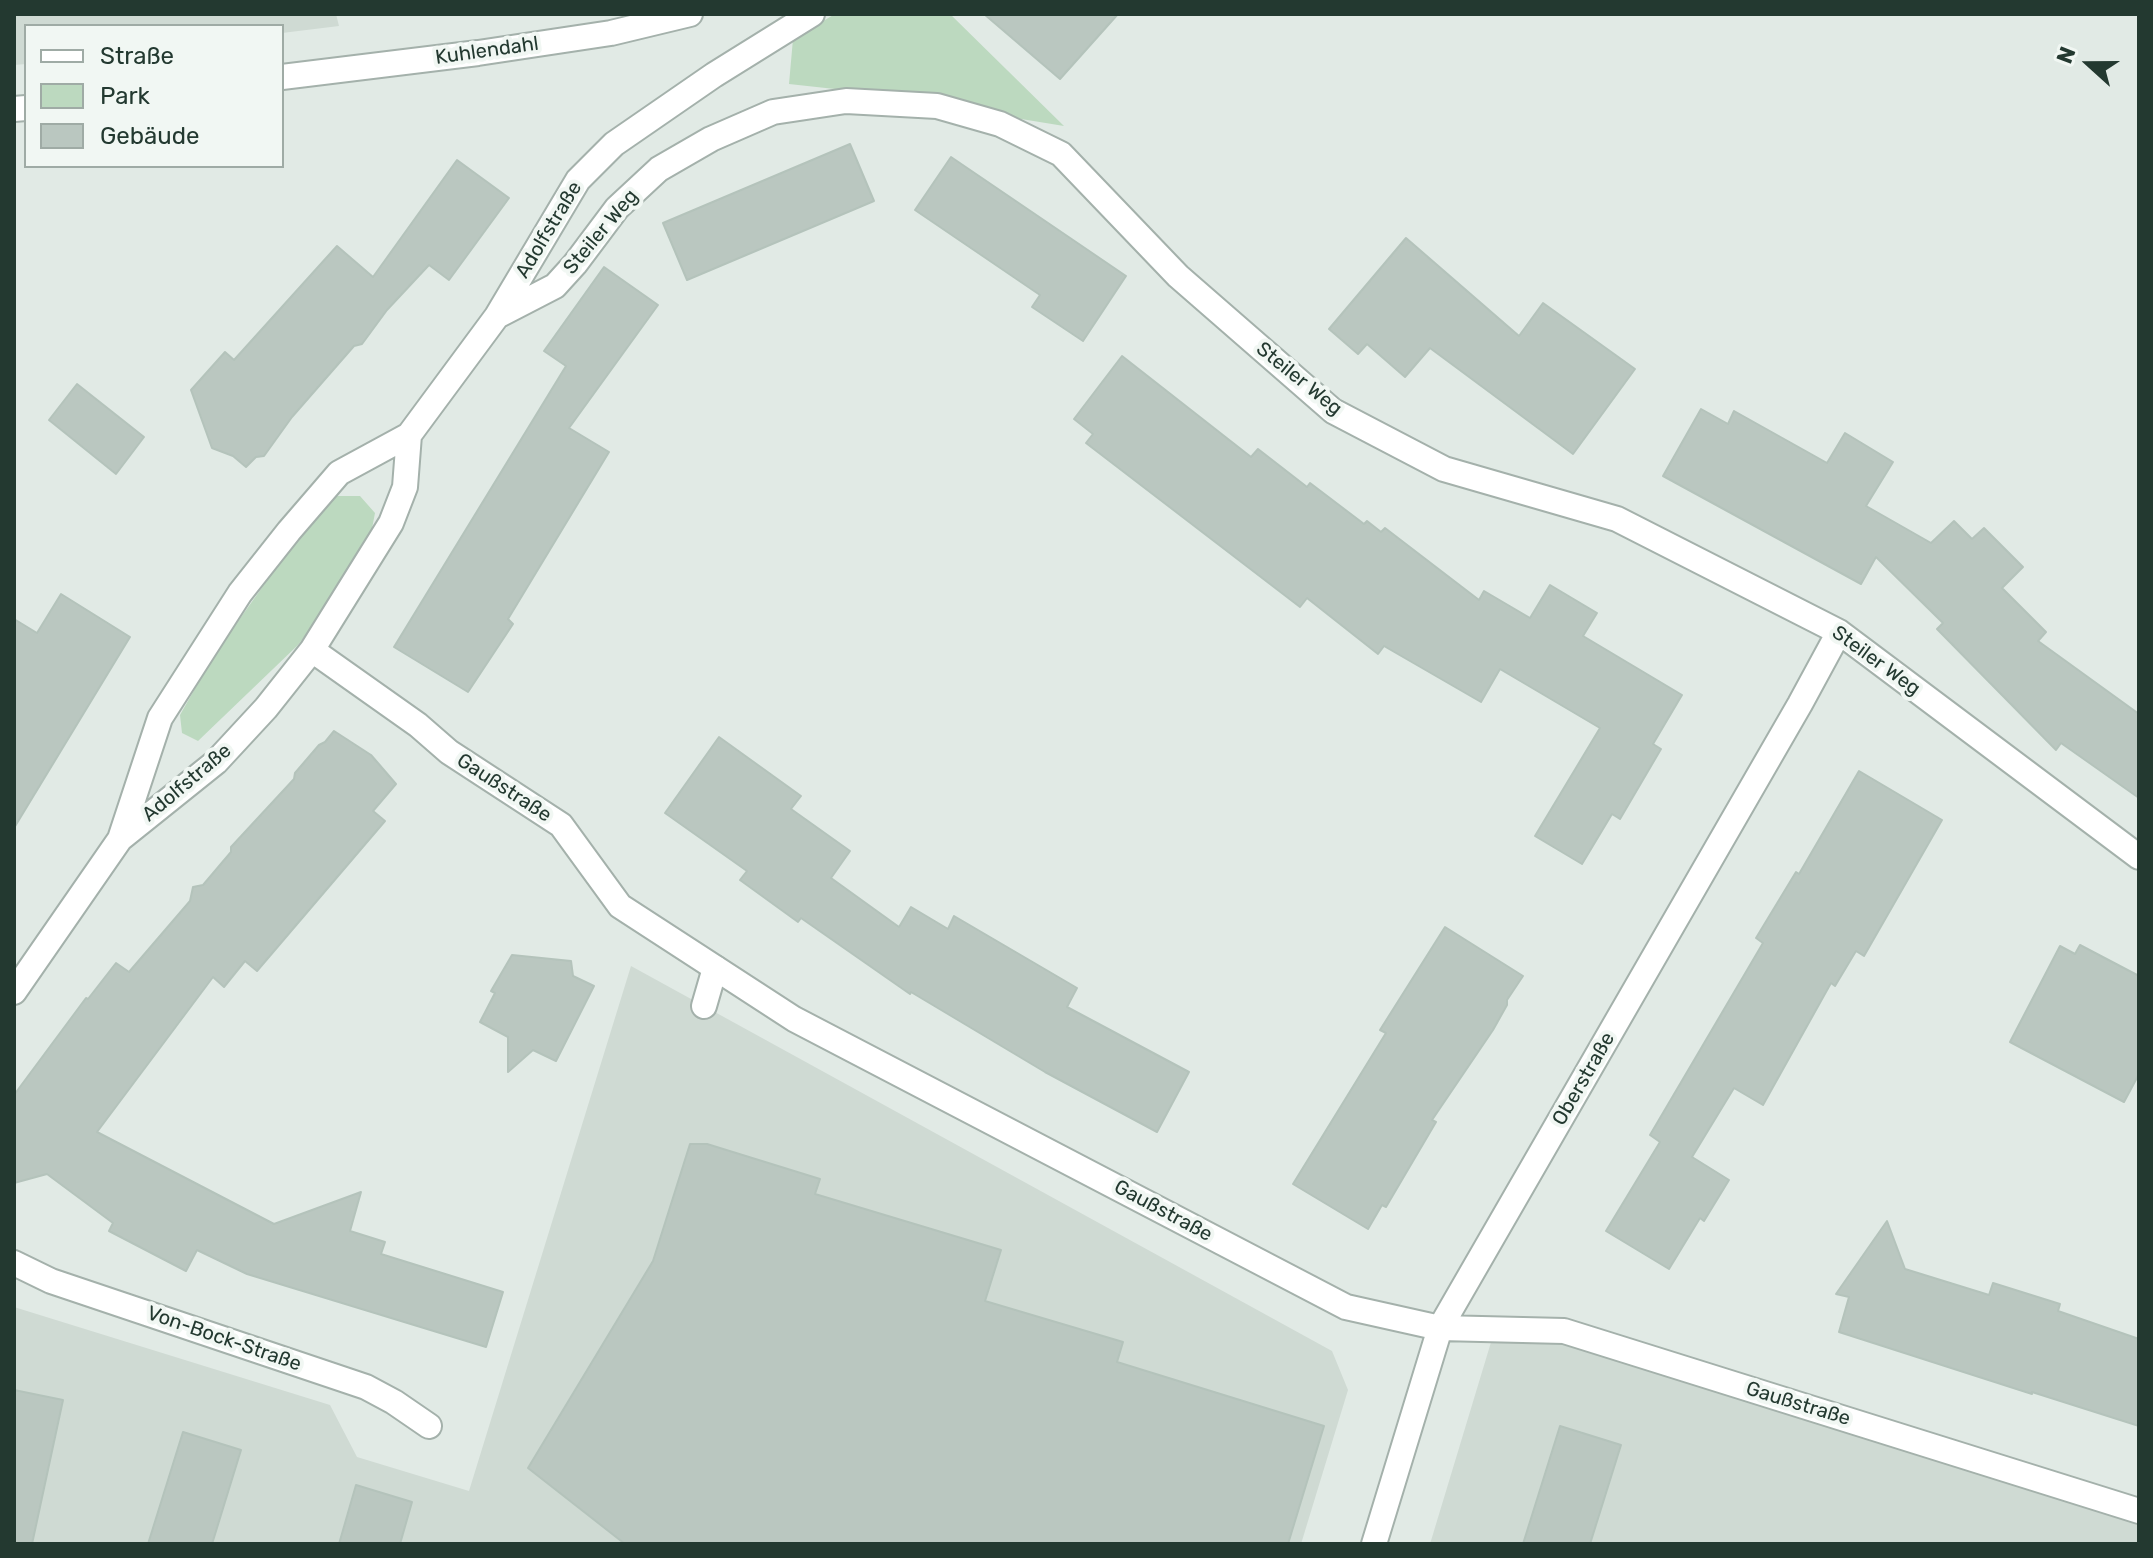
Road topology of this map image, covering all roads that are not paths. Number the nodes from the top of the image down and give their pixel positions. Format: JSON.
{"nodes":[{"id":1,"x":690,"y":14,"type":"edge"},
{"id":2,"x":812,"y":14,"type":"edge"},
{"id":3,"x":284,"y":77,"type":"edge"},
{"id":4,"x":497,"y":316,"type":"junction"},
{"id":5,"x":409,"y":435,"type":"junction"},
{"id":6,"x":1839,"y":632,"type":"junction"},
{"id":7,"x":312,"y":650,"type":"junction"},
{"id":8,"x":120,"y":839,"type":"junction"},
{"id":9,"x":2139,"y":857,"type":"edge"},
{"id":10,"x":715,"y":968,"type":"junction"},
{"id":11,"x":14,"y":992,"type":"edge"},
{"id":12,"x":704,"y":1006,"type":"dead end"},
{"id":13,"x":14,"y":1263,"type":"edge"},
{"id":14,"x":1440,"y":1328,"type":"junction"},
{"id":15,"x":429,"y":1426,"type":"dead end"},
{"id":16,"x":2139,"y":1511,"type":"edge"},
{"id":17,"x":1374,"y":1544,"type":"edge"}],
"edges":[{"from":1,"to":3,"type":"street","name":"Kuhlendahl"},
{"from":2,"to":4,"type":"street","name":"Adolfstraße"},
{"from":4,"to":5,"type":"street","name":"Adolfstraße"},
{"from":4,"to":6,"type":"street","name":"Steiler Weg"},
{"from":5,"to":7,"type":"street","name":"Adolfstraße"},
{"from":5,"to":8,"type":"street","name":"Adolfstraße"},
{"from":6,"to":9,"type":"street","name":"Steiler Weg"},
{"from":6,"to":14,"type":"street","name":"Oberstraße"},
{"from":7,"to":8,"type":"street","name":"Adolfstraße"},
{"from":7,"to":10,"type":"street","name":"Gaußstraße"},
{"from":8,"to":11,"type":"street","name":"Adolfstraße"},
{"from":10,"to":12,"type":"street"},
{"from":10,"to":14,"type":"street","name":"Gaußstraße"},
{"from":13,"to":15,"type":"street","name":"Von-Bock-Straße"},
{"from":14,"to":16,"type":"street","name":"Gaußstraße"},
{"from":14,"to":17,"type":"street","name":"Oberstraße"}]}
